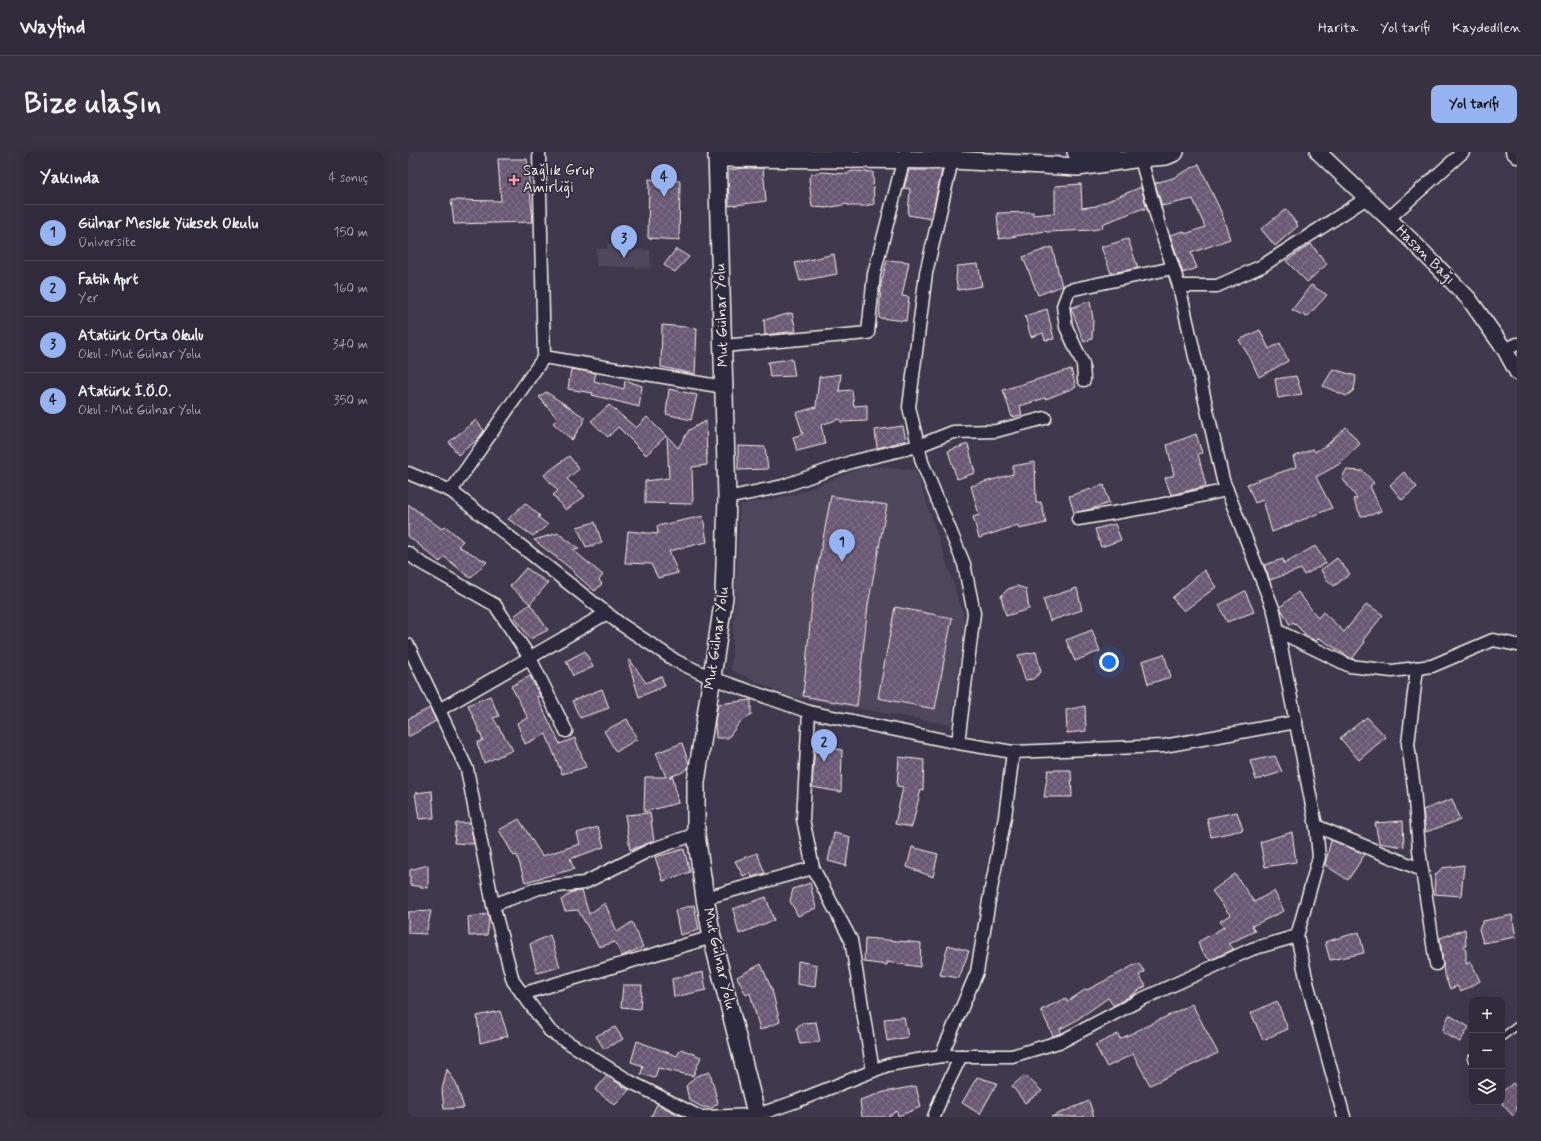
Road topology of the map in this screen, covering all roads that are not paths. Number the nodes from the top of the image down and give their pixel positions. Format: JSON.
{"nodes":[{"id":1,"x":539,"y":152,"type":"edge"},
{"id":2,"x":1076,"y":152,"type":"edge"},
{"id":3,"x":1175,"y":152,"type":"edge"},
{"id":4,"x":1318,"y":152,"type":"edge"},
{"id":5,"x":1462,"y":152,"type":"edge"},
{"id":6,"x":1512,"y":152,"type":"edge"},
{"id":7,"x":717,"y":155,"type":"edge"},
{"id":8,"x":1140,"y":155,"type":"edge"},
{"id":9,"x":904,"y":156,"type":"edge"},
{"id":10,"x":954,"y":156,"type":"edge"},
{"id":11,"x":1517,"y":156,"type":"edge"},
{"id":12,"x":1367,"y":198,"type":"junction"},
{"id":13,"x":1388,"y":218,"type":"junction"},
{"id":14,"x":1173,"y":268,"type":"junction"},
{"id":15,"x":1179,"y":286,"type":"junction"},
{"id":16,"x":723,"y":346,"type":"junction"},
{"id":17,"x":1511,"y":347,"type":"edge"},
{"id":18,"x":544,"y":357,"type":"junction"},
{"id":19,"x":1517,"y":372,"type":"edge"},
{"id":20,"x":1084,"y":380,"type":"dead end"},
{"id":21,"x":724,"y":388,"type":"junction"},
{"id":22,"x":1045,"y":418,"type":"dead end"},
{"id":23,"x":918,"y":446,"type":"junction"},
{"id":24,"x":408,"y":473,"type":"edge"},
{"id":25,"x":1227,"y":490,"type":"junction"},
{"id":26,"x":450,"y":491,"type":"junction"},
{"id":27,"x":727,"y":498,"type":"junction"},
{"id":28,"x":1078,"y":519,"type":"dead end"},
{"id":29,"x":408,"y":553,"type":"edge"},
{"id":30,"x":606,"y":614,"type":"junction"},
{"id":31,"x":1278,"y":630,"type":"junction"},
{"id":32,"x":408,"y":645,"type":"edge"},
{"id":33,"x":1517,"y":645,"type":"edge"},
{"id":34,"x":530,"y":658,"type":"junction"},
{"id":35,"x":1418,"y":668,"type":"junction"},
{"id":36,"x":712,"y":678,"type":"junction"},
{"id":37,"x":440,"y":710,"type":"junction"},
{"id":38,"x":809,"y":712,"type":"junction"},
{"id":39,"x":1296,"y":722,"type":"junction"},
{"id":40,"x":566,"y":731,"type":"dead end"},
{"id":41,"x":958,"y":743,"type":"junction"},
{"id":42,"x":1013,"y":752,"type":"junction"},
{"id":43,"x":1316,"y":826,"type":"junction"},
{"id":44,"x":696,"y":834,"type":"junction"},
{"id":45,"x":813,"y":868,"type":"junction"},
{"id":46,"x":1422,"y":870,"type":"junction"},
{"id":47,"x":705,"y":898,"type":"junction"},
{"id":48,"x":493,"y":905,"type":"junction"},
{"id":49,"x":1297,"y":936,"type":"junction"},
{"id":50,"x":712,"y":937,"type":"junction"},
{"id":51,"x":1436,"y":964,"type":"dead end"},
{"id":52,"x":522,"y":994,"type":"junction"},
{"id":53,"x":1517,"y":1026,"type":"edge"},
{"id":54,"x":1505,"y":1035,"type":"edge"},
{"id":55,"x":941,"y":1056,"type":"junction"},
{"id":56,"x":961,"y":1056,"type":"junction"},
{"id":57,"x":873,"y":1071,"type":"junction"},
{"id":58,"x":757,"y":1116,"type":"edge"},
{"id":59,"x":701,"y":1117,"type":"edge"},
{"id":60,"x":934,"y":1117,"type":"edge"},
{"id":61,"x":1344,"y":1117,"type":"edge"}],
"edges":[{"from":1,"to":18,"type":"street"},
{"from":2,"to":8,"type":"main road"},
{"from":3,"to":8,"type":"main road"},
{"from":4,"to":12,"type":"street","name":"Hasan Bağı"},
{"from":5,"to":13,"type":"street"},
{"from":6,"to":11,"type":"street"},
{"from":7,"to":9,"type":"main road"},
{"from":7,"to":16,"type":"main road","name":"Mut Gülnar Yolu"},
{"from":8,"to":10,"type":"main road"},
{"from":8,"to":14,"type":"street"},
{"from":9,"to":10,"type":"main road"},
{"from":9,"to":16,"type":"street"},
{"from":10,"to":23,"type":"street"},
{"from":12,"to":13,"type":"street","name":"Hasan Bağı"},
{"from":12,"to":15,"type":"street"},
{"from":13,"to":17,"type":"street","name":"Hasan Bağı"},
{"from":14,"to":15,"type":"street"},
{"from":14,"to":20,"type":"street"},
{"from":15,"to":25,"type":"street"},
{"from":16,"to":21,"type":"main road","name":"Mut Gülnar Yolu"},
{"from":17,"to":19,"type":"street","name":"Hasan Bağı"},
{"from":18,"to":21,"type":"street"},
{"from":18,"to":26,"type":"street"},
{"from":21,"to":27,"type":"main road","name":"Mut Gülnar Yolu"},
{"from":22,"to":23,"type":"street"},
{"from":23,"to":27,"type":"street"},
{"from":23,"to":41,"type":"street"},
{"from":24,"to":26,"type":"street"},
{"from":25,"to":28,"type":"street"},
{"from":25,"to":31,"type":"street"},
{"from":26,"to":30,"type":"street"},
{"from":27,"to":36,"type":"main road","name":"Mut Gülnar Yolu"},
{"from":29,"to":34,"type":"street"},
{"from":30,"to":34,"type":"street"},
{"from":30,"to":36,"type":"street"},
{"from":31,"to":35,"type":"street"},
{"from":31,"to":39,"type":"street"},
{"from":32,"to":37,"type":"street"},
{"from":33,"to":35,"type":"street"},
{"from":34,"to":37,"type":"street"},
{"from":34,"to":40,"type":"street"},
{"from":35,"to":46,"type":"street"},
{"from":36,"to":38,"type":"street"},
{"from":36,"to":44,"type":"main road","name":"Mut Gülnar Yolu"},
{"from":37,"to":48,"type":"street"},
{"from":38,"to":41,"type":"street"},
{"from":38,"to":45,"type":"street"},
{"from":39,"to":42,"type":"street"},
{"from":39,"to":43,"type":"street"},
{"from":41,"to":42,"type":"street"},
{"from":42,"to":55,"type":"street"},
{"from":43,"to":46,"type":"street"},
{"from":43,"to":49,"type":"street"},
{"from":44,"to":47,"type":"main road","name":"Mut Gülnar Yolu"},
{"from":44,"to":48,"type":"street"},
{"from":45,"to":47,"type":"street"},
{"from":45,"to":57,"type":"street"},
{"from":46,"to":51,"type":"street"},
{"from":47,"to":50,"type":"main road","name":"Mut Gülnar Yolu"},
{"from":48,"to":52,"type":"street"},
{"from":49,"to":56,"type":"street"},
{"from":49,"to":61,"type":"street"},
{"from":50,"to":52,"type":"street"},
{"from":50,"to":58,"type":"main road","name":"Mut Gülnar Yolu"},
{"from":52,"to":59,"type":"street"},
{"from":53,"to":54,"type":"lane"},
{"from":55,"to":56,"type":"street"},
{"from":55,"to":57,"type":"street"},
{"from":56,"to":60,"type":"street"},
{"from":57,"to":58,"type":"street"},
{"from":58,"to":59,"type":"street"}]}
